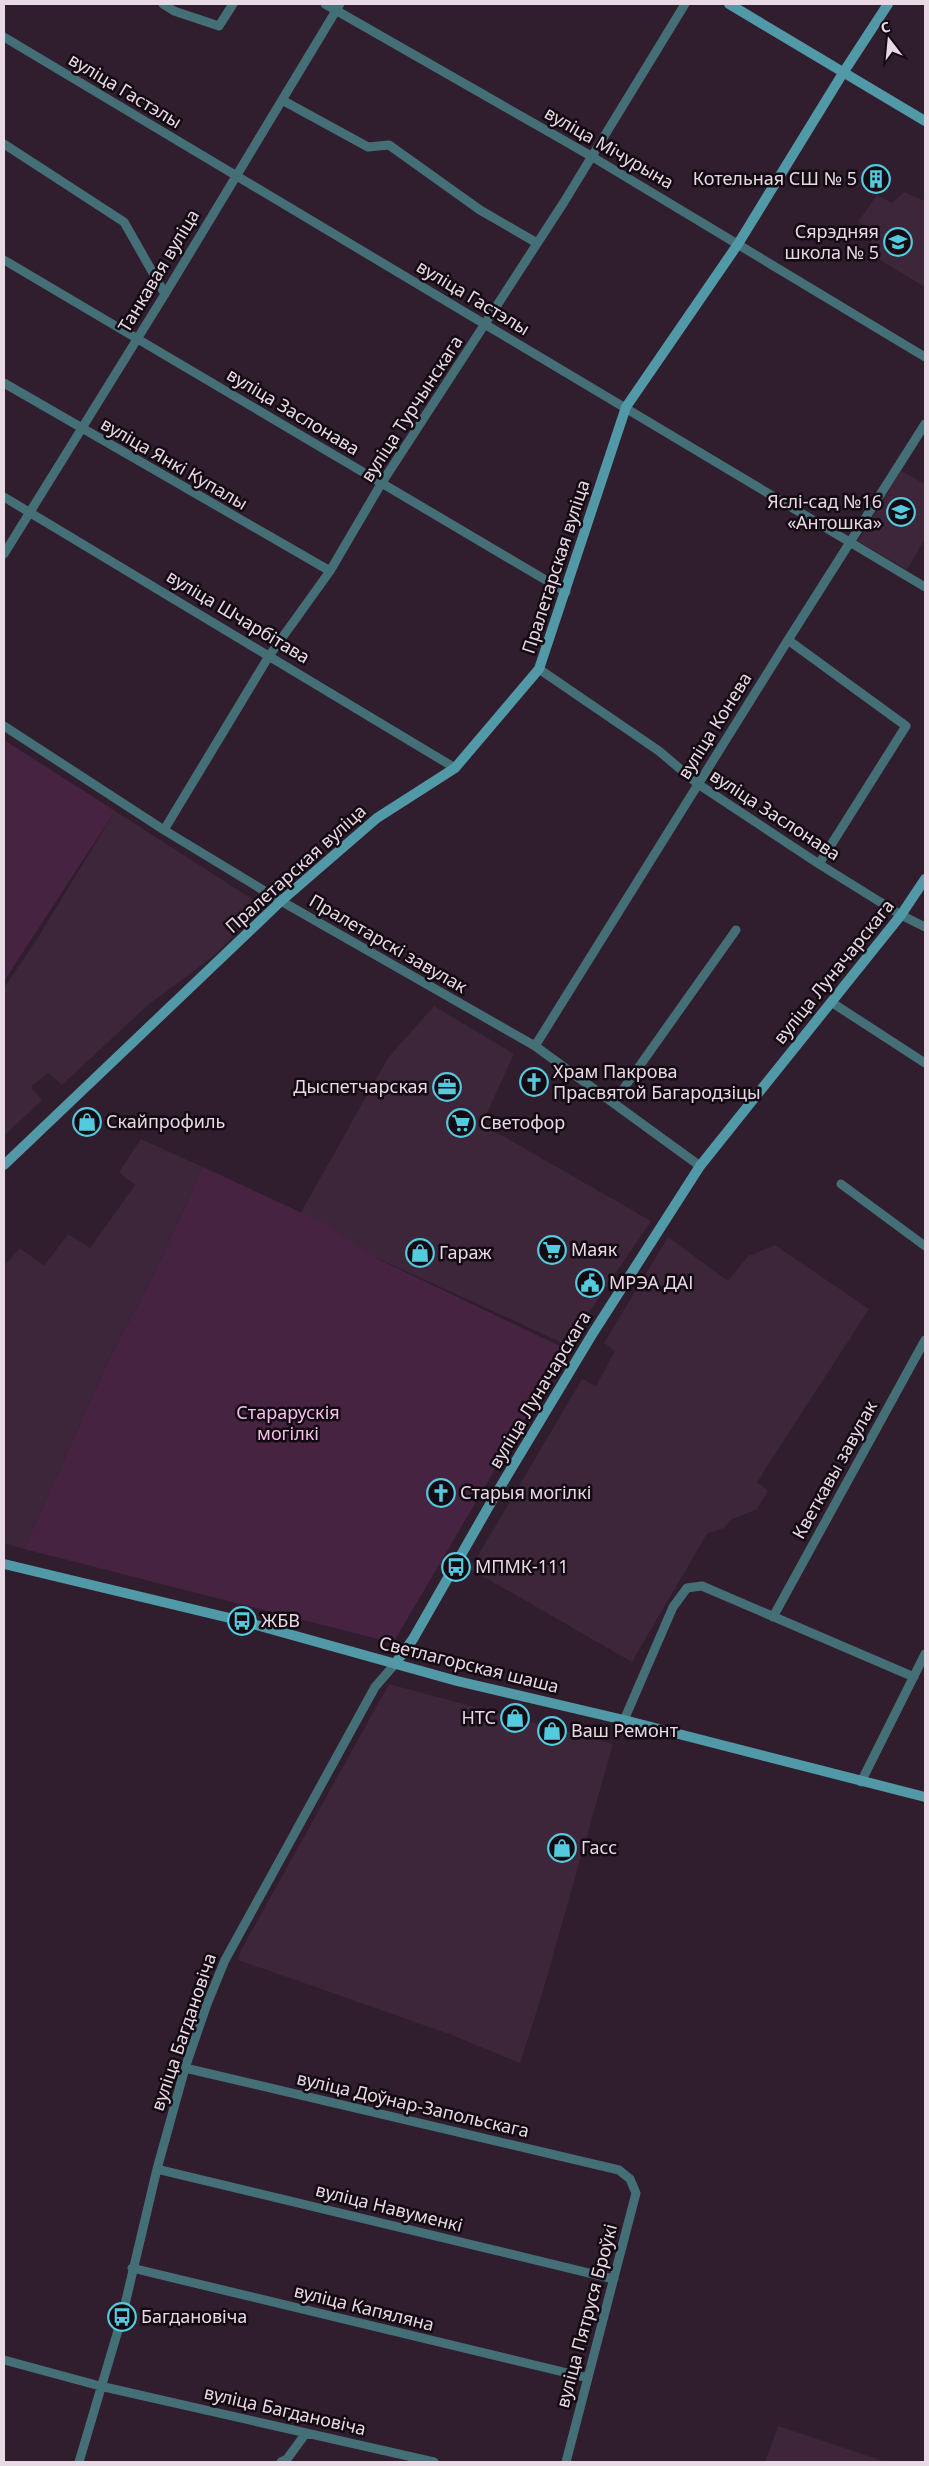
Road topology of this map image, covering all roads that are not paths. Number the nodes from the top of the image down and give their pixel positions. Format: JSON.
{"nodes":[{"id":1,"x":163,"y":4,"type":"edge"},
{"id":2,"x":233,"y":4,"type":"edge"},
{"id":3,"x":325,"y":4,"type":"edge"},
{"id":4,"x":685,"y":4,"type":"edge"},
{"id":5,"x":729,"y":4,"type":"edge"},
{"id":6,"x":888,"y":4,"type":"edge"},
{"id":7,"x":338,"y":7,"type":"edge"},
{"id":8,"x":4,"y":37,"type":"edge"},
{"id":9,"x":843,"y":73,"type":"junction"},
{"id":10,"x":282,"y":100,"type":"junction"},
{"id":11,"x":925,"y":121,"type":"edge"},
{"id":12,"x":4,"y":144,"type":"edge"},
{"id":13,"x":591,"y":156,"type":"junction"},
{"id":14,"x":235,"y":176,"type":"junction"},
{"id":15,"x":537,"y":242,"type":"junction"},
{"id":16,"x":738,"y":244,"type":"junction"},
{"id":17,"x":4,"y":260,"type":"edge"},
{"id":18,"x":165,"y":294,"type":"junction"},
{"id":19,"x":486,"y":325,"type":"junction"},
{"id":20,"x":138,"y":337,"type":"junction"},
{"id":21,"x":925,"y":357,"type":"edge"},
{"id":22,"x":4,"y":383,"type":"edge"},
{"id":23,"x":626,"y":407,"type":"junction"},
{"id":24,"x":925,"y":424,"type":"edge"},
{"id":25,"x":80,"y":429,"type":"junction"},
{"id":26,"x":381,"y":484,"type":"junction"},
{"id":27,"x":4,"y":496,"type":"edge"},
{"id":28,"x":30,"y":512,"type":"junction"},
{"id":29,"x":851,"y":542,"type":"junction"},
{"id":30,"x":4,"y":554,"type":"edge"},
{"id":31,"x":330,"y":571,"type":"junction"},
{"id":32,"x":925,"y":587,"type":"edge"},
{"id":33,"x":566,"y":592,"type":"junction"},
{"id":34,"x":788,"y":640,"type":"junction"},
{"id":35,"x":269,"y":656,"type":"junction"},
{"id":36,"x":539,"y":670,"type":"junction"},
{"id":37,"x":4,"y":726,"type":"edge"},
{"id":38,"x":455,"y":768,"type":"junction"},
{"id":39,"x":698,"y":784,"type":"junction"},
{"id":40,"x":164,"y":830,"type":"junction"},
{"id":41,"x":819,"y":864,"type":"junction"},
{"id":42,"x":925,"y":879,"type":"edge"},
{"id":43,"x":281,"y":901,"type":"junction"},
{"id":44,"x":901,"y":915,"type":"junction"},
{"id":45,"x":925,"y":927,"type":"edge"},
{"id":46,"x":736,"y":930,"type":"dead end"},
{"id":47,"x":831,"y":1002,"type":"junction"},
{"id":48,"x":535,"y":1046,"type":"junction"},
{"id":49,"x":925,"y":1064,"type":"edge"},
{"id":50,"x":614,"y":1102,"type":"junction"},
{"id":51,"x":4,"y":1165,"type":"edge"},
{"id":52,"x":700,"y":1166,"type":"junction"},
{"id":53,"x":841,"y":1184,"type":"dead end"},
{"id":54,"x":925,"y":1246,"type":"edge"},
{"id":55,"x":925,"y":1340,"type":"edge"},
{"id":56,"x":4,"y":1564,"type":"edge"},
{"id":57,"x":773,"y":1617,"type":"junction"},
{"id":58,"x":925,"y":1656,"type":"edge"},
{"id":59,"x":395,"y":1664,"type":"junction"},
{"id":60,"x":914,"y":1677,"type":"junction"},
{"id":61,"x":624,"y":1720,"type":"junction"},
{"id":62,"x":861,"y":1782,"type":"junction"},
{"id":63,"x":925,"y":1797,"type":"edge"},
{"id":64,"x":185,"y":2068,"type":"junction"},
{"id":65,"x":157,"y":2169,"type":"junction"},
{"id":66,"x":630,"y":2179,"type":"joint"},
{"id":67,"x":132,"y":2268,"type":"junction"},
{"id":68,"x":614,"y":2279,"type":"junction"},
{"id":69,"x":4,"y":2360,"type":"edge"},
{"id":70,"x":588,"y":2378,"type":"junction"},
{"id":71,"x":100,"y":2386,"type":"junction"},
{"id":72,"x":306,"y":2433,"type":"junction"},
{"id":73,"x":79,"y":2462,"type":"edge"},
{"id":74,"x":281,"y":2462,"type":"edge"},
{"id":75,"x":432,"y":2462,"type":"edge"},
{"id":76,"x":566,"y":2462,"type":"edge"}],
"edges":[{"from":1,"to":2,"type":"street"},
{"from":3,"to":7,"type":"street","name":"вуліца Мічурына"},
{"from":4,"to":13,"type":"street","name":"вуліца Турчынскага"},
{"from":5,"to":9,"type":"street"},
{"from":6,"to":9,"type":"street","name":"Пралетарская вуліца"},
{"from":7,"to":10,"type":"street","name":"Танкавая вуліца"},
{"from":7,"to":13,"type":"street","name":"вуліца Мічурына"},
{"from":8,"to":14,"type":"street","name":"вуліца Гастэлы"},
{"from":9,"to":11,"type":"street"},
{"from":9,"to":16,"type":"street","name":"Пралетарская вуліца"},
{"from":10,"to":14,"type":"street","name":"Танкавая вуліца"},
{"from":10,"to":15,"type":"street"},
{"from":12,"to":18,"type":"street"},
{"from":13,"to":15,"type":"street","name":"вуліца Турчынскага"},
{"from":13,"to":16,"type":"street","name":"вуліца Мічурына"},
{"from":14,"to":18,"type":"street","name":"Танкавая вуліца"},
{"from":14,"to":19,"type":"street","name":"вуліца Гастэлы"},
{"from":15,"to":19,"type":"street","name":"вуліца Турчынскага"},
{"from":16,"to":21,"type":"street","name":"вуліца Мічурына"},
{"from":16,"to":23,"type":"street","name":"Пралетарская вуліца"},
{"from":17,"to":20,"type":"street","name":"вуліца Заслонава"},
{"from":18,"to":20,"type":"street","name":"Танкавая вуліца"},
{"from":19,"to":23,"type":"street","name":"вуліца Гастэлы"},
{"from":19,"to":26,"type":"street","name":"вуліца Турчынскага"},
{"from":20,"to":25,"type":"street","name":"Танкавая вуліца"},
{"from":20,"to":26,"type":"street","name":"вуліца Заслонава"},
{"from":22,"to":25,"type":"street","name":"вуліца Янкі Купалы"},
{"from":23,"to":29,"type":"street","name":"вуліца Гастэлы"},
{"from":23,"to":33,"type":"street","name":"Пралетарская вуліца"},
{"from":24,"to":29,"type":"street","name":"вуліца Конева"},
{"from":25,"to":28,"type":"street","name":"Танкавая вуліца"},
{"from":25,"to":31,"type":"street","name":"вуліца Янкі Купалы"},
{"from":26,"to":31,"type":"street","name":"вуліца Турчынскага"},
{"from":26,"to":33,"type":"street","name":"вуліца Заслонава"},
{"from":27,"to":28,"type":"street","name":"вуліца Шчарбітава"},
{"from":28,"to":30,"type":"street","name":"Танкавая вуліца"},
{"from":28,"to":35,"type":"street","name":"вуліца Шчарбітава"},
{"from":29,"to":32,"type":"street","name":"вуліца Гастэлы"},
{"from":29,"to":34,"type":"street","name":"вуліца Конева"},
{"from":31,"to":35,"type":"street","name":"вуліца Турчынскага"},
{"from":33,"to":36,"type":"street","name":"Пралетарская вуліца"},
{"from":34,"to":39,"type":"street","name":"вуліца Конева"},
{"from":34,"to":41,"type":"street"},
{"from":35,"to":38,"type":"street","name":"вуліца Шчарбітава"},
{"from":35,"to":40,"type":"street","name":"вуліца Турчынскага"},
{"from":36,"to":38,"type":"street","name":"Пралетарская вуліца"},
{"from":36,"to":39,"type":"street","name":"вуліца Заслонава"},
{"from":37,"to":40,"type":"street","name":"Пралетарскі завулак"},
{"from":38,"to":43,"type":"street","name":"Пралетарская вуліца"},
{"from":39,"to":41,"type":"street","name":"вуліца Заслонава"},
{"from":39,"to":48,"type":"street","name":"вуліца Конева"},
{"from":40,"to":43,"type":"street","name":"Пралетарскі завулак"},
{"from":41,"to":44,"type":"street","name":"вуліца Заслонава"},
{"from":42,"to":44,"type":"street","name":"вуліца Луначарскага"},
{"from":43,"to":48,"type":"street","name":"Пралетарскі завулак"},
{"from":43,"to":51,"type":"street","name":"Пралетарская вуліца"},
{"from":44,"to":45,"type":"street","name":"вуліца Заслонава"},
{"from":44,"to":47,"type":"street","name":"вуліца Луначарскага"},
{"from":46,"to":50,"type":"street"},
{"from":47,"to":49,"type":"street"},
{"from":47,"to":52,"type":"street","name":"вуліца Луначарскага"},
{"from":48,"to":50,"type":"street","name":"Пралетарскі завулак"},
{"from":50,"to":52,"type":"street","name":"Пралетарскі завулак"},
{"from":52,"to":59,"type":"street","name":"вуліца Луначарскага"},
{"from":53,"to":54,"type":"street"},
{"from":55,"to":57,"type":"street","name":"Кветкавы завулак"},
{"from":56,"to":59,"type":"street","name":"Светлагорская шаша"},
{"from":57,"to":60,"type":"street"},
{"from":57,"to":61,"type":"street"},
{"from":58,"to":60,"type":"street"},
{"from":59,"to":61,"type":"street","name":"Светлагорская шаша"},
{"from":59,"to":64,"type":"street","name":"вуліца Багдановіча"},
{"from":60,"to":62,"type":"street"},
{"from":61,"to":62,"type":"street","name":"Светлагорская шаша"},
{"from":62,"to":63,"type":"street","name":"Светлагорская шаша"},
{"from":64,"to":65,"type":"street","name":"вуліца Багдановіча"},
{"from":64,"to":66,"type":"street","name":"вуліца Доўнар-Запольскага"},
{"from":65,"to":67,"type":"street","name":"вуліца Багдановіча"},
{"from":65,"to":68,"type":"street","name":"вуліца Навуменкі"},
{"from":66,"to":68,"type":"street","name":"вуліца Пятруся Броўкі"},
{"from":67,"to":70,"type":"street","name":"вуліца Капяляна"},
{"from":67,"to":71,"type":"street","name":"вуліца Багдановіча"},
{"from":68,"to":70,"type":"street","name":"вуліца Пятруся Броўкі"},
{"from":69,"to":71,"type":"street"},
{"from":70,"to":76,"type":"street","name":"вуліца Пятруся Броўкі"},
{"from":71,"to":72,"type":"street","name":"вуліца Багдановіча"},
{"from":71,"to":73,"type":"street","name":"вуліца Багдановіча"},
{"from":72,"to":74,"type":"street"},
{"from":72,"to":75,"type":"street","name":"вуліца Багдановіча"}]}
